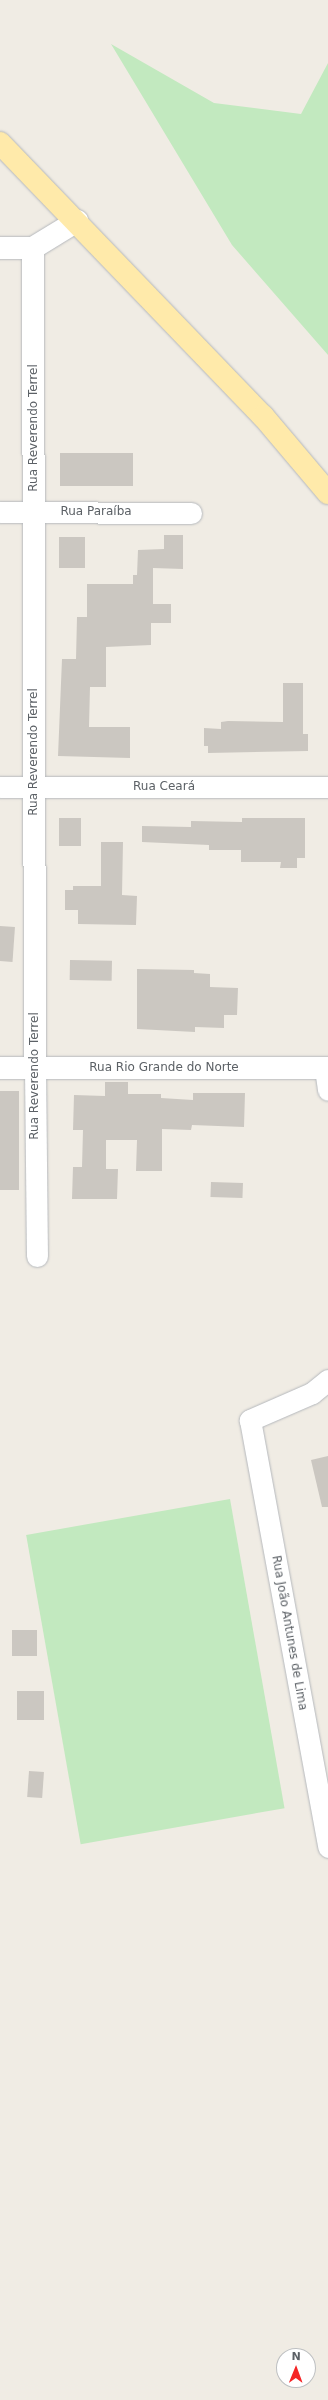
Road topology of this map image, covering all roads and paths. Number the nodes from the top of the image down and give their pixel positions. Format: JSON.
{"nodes":[{"id":1,"x":0,"y":143,"type":"edge"},
{"id":2,"x":77,"y":221,"type":"junction"},
{"id":3,"x":0,"y":248,"type":"edge"},
{"id":4,"x":33,"y":248,"type":"junction"},
{"id":5,"x":328,"y":493,"type":"edge"},
{"id":6,"x":0,"y":512,"type":"edge"},
{"id":7,"x":34,"y":512,"type":"junction"},
{"id":8,"x":191,"y":513,"type":"dead end"},
{"id":9,"x":0,"y":787,"type":"edge"},
{"id":10,"x":34,"y":787,"type":"junction"},
{"id":11,"x":328,"y":787,"type":"edge"},
{"id":12,"x":0,"y":1068,"type":"edge"},
{"id":13,"x":35,"y":1068,"type":"junction"},
{"id":14,"x":327,"y":1068,"type":"edge"},
{"id":15,"x":328,"y":1090,"type":"edge"},
{"id":16,"x":37,"y":1256,"type":"dead end"},
{"id":17,"x":328,"y":1380,"type":"edge"},
{"id":18,"x":328,"y":1847,"type":"edge"}],
"edges":[{"from":1,"to":2,"type":"main road"},
{"from":2,"to":4,"type":"street"},
{"from":2,"to":5,"type":"main road"},
{"from":3,"to":4,"type":"street"},
{"from":4,"to":7,"type":"street","name":"Rua Reverendo Terrel"},
{"from":6,"to":7,"type":"street","name":"Rua Paraíba"},
{"from":7,"to":8,"type":"street","name":"Rua Paraíba"},
{"from":7,"to":10,"type":"street","name":"Rua Reverendo Terrel"},
{"from":9,"to":10,"type":"street","name":"Rua Ceará"},
{"from":10,"to":11,"type":"street","name":"Rua Ceará"},
{"from":10,"to":13,"type":"street","name":"Rua Reverendo Terrel"},
{"from":12,"to":13,"type":"street","name":"Rua Rio Grande do Norte"},
{"from":13,"to":14,"type":"street","name":"Rua Rio Grande do Norte"},
{"from":13,"to":16,"type":"street","name":"Rua Reverendo Terrel"},
{"from":14,"to":15,"type":"street"},
{"from":17,"to":18,"type":"street","name":"Rua João Antunes de Lima"}]}
